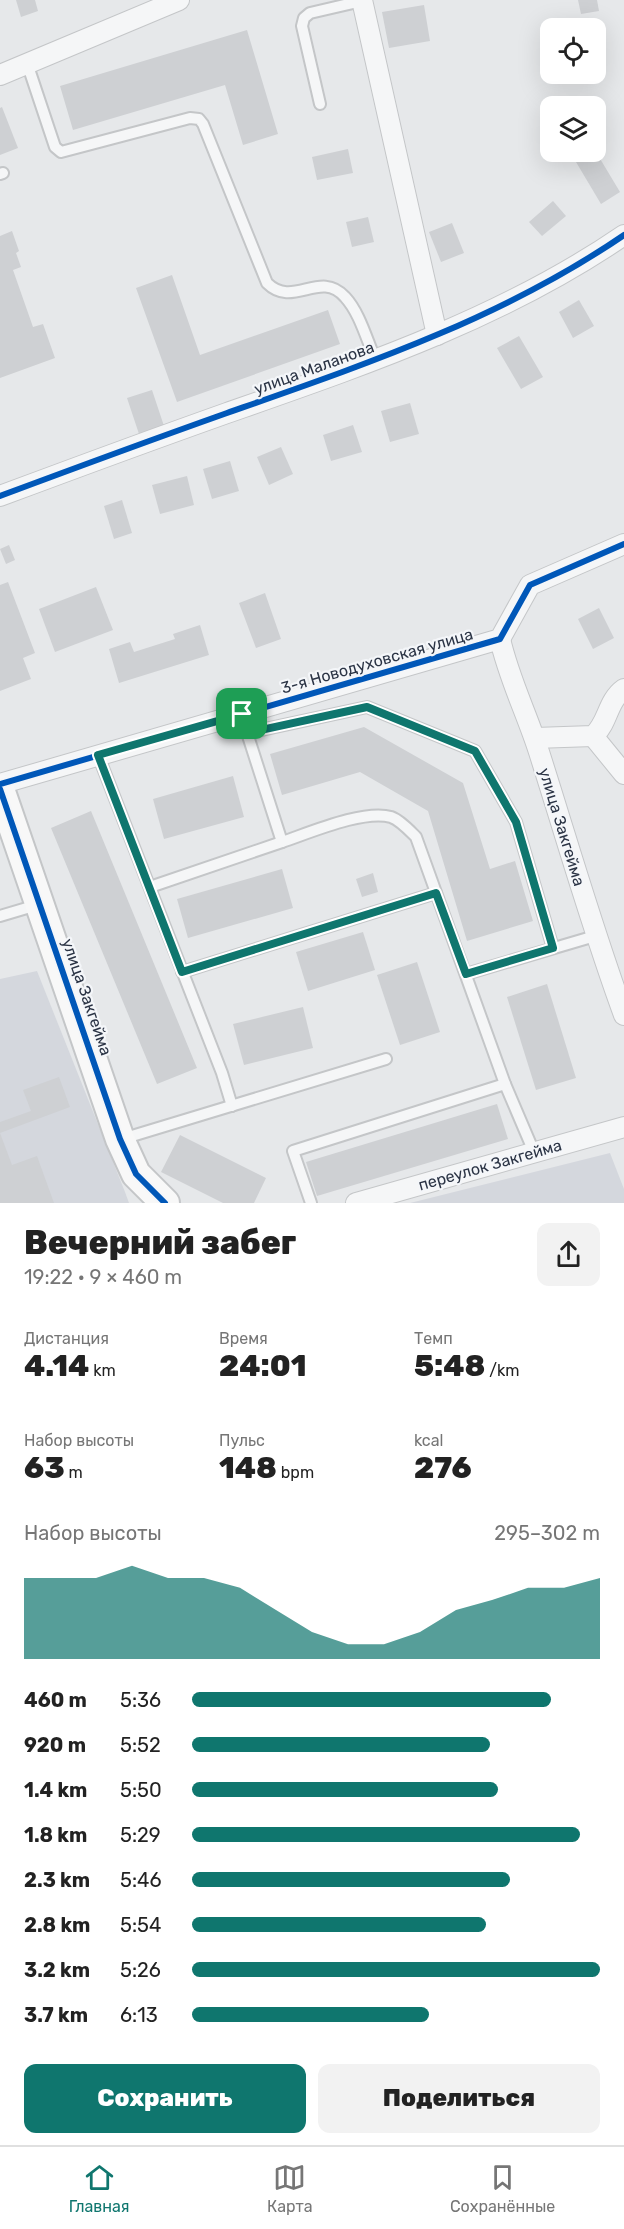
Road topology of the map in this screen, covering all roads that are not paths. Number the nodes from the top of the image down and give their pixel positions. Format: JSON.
{"nodes":[{"id":1,"x":179,"y":0,"type":"edge"},
{"id":2,"x":362,"y":1,"type":"edge"},
{"id":3,"x":27,"y":63,"type":"junction"},
{"id":4,"x":0,"y":75,"type":"edge"},
{"id":5,"x":320,"y":104,"type":"dead end"},
{"id":6,"x":624,"y":235,"type":"edge"},
{"id":7,"x":437,"y":335,"type":"junction"},
{"id":8,"x":376,"y":361,"type":"junction"},
{"id":9,"x":0,"y":496,"type":"edge"},
{"id":10,"x":624,"y":544,"type":"edge"},
{"id":11,"x":500,"y":639,"type":"junction"},
{"id":12,"x":624,"y":689,"type":"edge"},
{"id":13,"x":242,"y":714,"type":"junction"},
{"id":14,"x":247,"y":733,"type":"junction"},
{"id":15,"x":593,"y":736,"type":"junction"},
{"id":16,"x":535,"y":738,"type":"junction"},
{"id":17,"x":98,"y":755,"type":"junction"},
{"id":18,"x":624,"y":774,"type":"edge"},
{"id":19,"x":0,"y":784,"type":"edge"},
{"id":20,"x":0,"y":789,"type":"edge"},
{"id":21,"x":282,"y":842,"type":"junction"},
{"id":22,"x":150,"y":887,"type":"junction"},
{"id":23,"x":436,"y":893,"type":"junction"},
{"id":24,"x":40,"y":904,"type":"junction"},
{"id":25,"x":0,"y":916,"type":"edge"},
{"id":26,"x":595,"y":936,"type":"junction"},
{"id":27,"x":553,"y":948,"type":"junction"},
{"id":28,"x":182,"y":972,"type":"junction"},
{"id":29,"x":466,"y":974,"type":"junction"},
{"id":30,"x":624,"y":1015,"type":"edge"},
{"id":31,"x":386,"y":1059,"type":"dead end"},
{"id":32,"x":505,"y":1084,"type":"junction"},
{"id":33,"x":232,"y":1106,"type":"junction"},
{"id":34,"x":624,"y":1127,"type":"edge"},
{"id":35,"x":120,"y":1139,"type":"junction"},
{"id":36,"x":534,"y":1152,"type":"junction"},
{"id":37,"x":165,"y":1203,"type":"edge"},
{"id":38,"x":311,"y":1203,"type":"edge"},
{"id":39,"x":356,"y":1203,"type":"edge"}],
"edges":[{"from":1,"to":3,"type":"street"},
{"from":2,"to":5,"type":"lane"},
{"from":2,"to":7,"type":"street"},
{"from":3,"to":4,"type":"street"},
{"from":3,"to":8,"type":"lane"},
{"from":6,"to":7,"type":"street","name":"улица Маланова"},
{"from":7,"to":8,"type":"street","name":"улица Маланова"},
{"from":8,"to":9,"type":"street","name":"улица Маланова"},
{"from":10,"to":11,"type":"street","name":"3-я Новодуховская улица"},
{"from":11,"to":13,"type":"street","name":"3-я Новодуховская улица"},
{"from":11,"to":16,"type":"street","name":"улица Закгейма"},
{"from":12,"to":15,"type":"street"},
{"from":13,"to":14,"type":"lane"},
{"from":13,"to":17,"type":"street","name":"3-я Новодуховская улица"},
{"from":14,"to":21,"type":"lane"},
{"from":14,"to":27,"type":"lane"},
{"from":15,"to":16,"type":"street"},
{"from":15,"to":18,"type":"street"},
{"from":16,"to":26,"type":"street","name":"улица Закгейма"},
{"from":17,"to":19,"type":"street","name":"3-я Новодуховская улица"},
{"from":17,"to":22,"type":"lane"},
{"from":20,"to":24,"type":"street","name":"улица Закгейма"},
{"from":21,"to":22,"type":"lane"},
{"from":21,"to":23,"type":"lane"},
{"from":22,"to":28,"type":"lane"},
{"from":23,"to":28,"type":"lane"},
{"from":23,"to":29,"type":"lane"},
{"from":24,"to":25,"type":"lane"},
{"from":24,"to":35,"type":"street","name":"улица Закгейма"},
{"from":26,"to":27,"type":"lane"},
{"from":26,"to":30,"type":"street","name":"улица Закгейма"},
{"from":27,"to":29,"type":"lane"},
{"from":28,"to":33,"type":"lane"},
{"from":29,"to":32,"type":"lane"},
{"from":31,"to":33,"type":"lane"},
{"from":32,"to":36,"type":"lane"},
{"from":32,"to":38,"type":"lane"},
{"from":33,"to":35,"type":"lane"},
{"from":34,"to":36,"type":"street","name":"переулок Закгейма"},
{"from":35,"to":37,"type":"street","name":"улица Закгейма"},
{"from":36,"to":39,"type":"street","name":"переулок Закгейма"}]}
